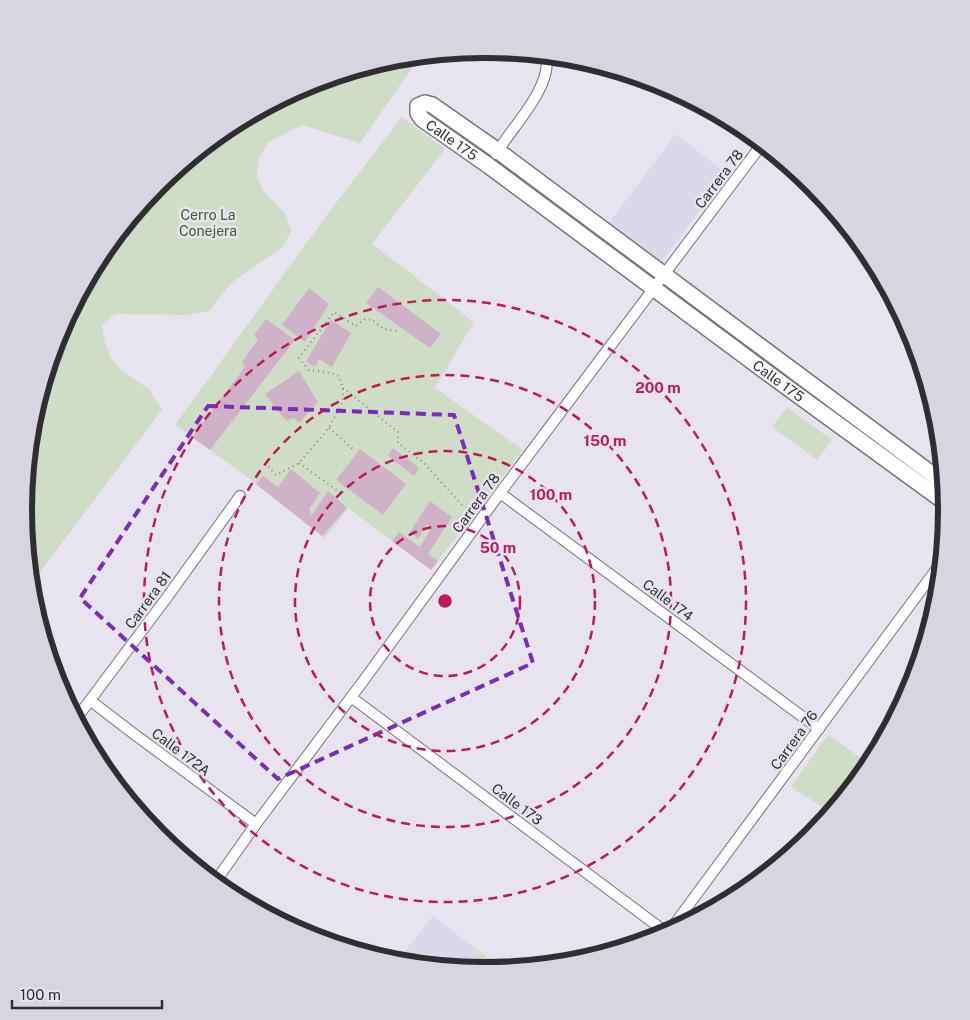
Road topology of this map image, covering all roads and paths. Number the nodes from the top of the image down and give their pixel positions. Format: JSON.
{"nodes":[{"id":1,"x":547,"y":62,"type":"edge"},
{"id":2,"x":758,"y":149,"type":"edge"},
{"id":3,"x":498,"y":151,"type":"junction"},
{"id":4,"x":489,"y":166,"type":"junction"},
{"id":5,"x":664,"y":274,"type":"junction"},
{"id":6,"x":654,"y":288,"type":"junction"},
{"id":7,"x":398,"y":332,"type":"dead end"},
{"id":8,"x":343,"y":388,"type":"junction"},
{"id":9,"x":329,"y":428,"type":"junction"},
{"id":10,"x":354,"y":450,"type":"dead end"},
{"id":11,"x":265,"y":463,"type":"dead end"},
{"id":12,"x":300,"y":463,"type":"junction"},
{"id":13,"x":937,"y":478,"type":"edge"},
{"id":14,"x":341,"y":493,"type":"dead end"},
{"id":15,"x":500,"y":493,"type":"junction"},
{"id":16,"x":240,"y":496,"type":"dead end"},
{"id":17,"x":938,"y":497,"type":"edge"},
{"id":18,"x":462,"y":505,"type":"dead end"},
{"id":19,"x":933,"y":574,"type":"edge"},
{"id":20,"x":351,"y":696,"type":"junction"},
{"id":21,"x":91,"y":700,"type":"junction"},
{"id":22,"x":81,"y":713,"type":"edge"},
{"id":23,"x":819,"y":729,"type":"junction"},
{"id":24,"x":256,"y":824,"type":"junction"},
{"id":25,"x":219,"y":876,"type":"edge"},
{"id":26,"x":677,"y":920,"type":"edge"},
{"id":27,"x":659,"y":927,"type":"edge"}],
"edges":[{"from":1,"to":3,"type":"street"},
{"from":2,"to":5,"type":"street","name":"Carrera 78"},
{"from":3,"to":4,"type":"street"},
{"from":3,"to":4,"type":"street","name":"Calle 175"},
{"from":3,"to":5,"type":"street","name":"Calle 175"},
{"from":4,"to":6,"type":"street","name":"Calle 175"},
{"from":5,"to":6,"type":"street","name":"Carrera 78"},
{"from":5,"to":13,"type":"street","name":"Calle 175"},
{"from":6,"to":15,"type":"street","name":"Carrera 78"},
{"from":6,"to":17,"type":"street","name":"Calle 175"},
{"from":7,"to":8,"type":"path"},
{"from":8,"to":9,"type":"path"},
{"from":8,"to":18,"type":"path"},
{"from":9,"to":10,"type":"path"},
{"from":9,"to":12,"type":"path"},
{"from":11,"to":12,"type":"path"},
{"from":12,"to":14,"type":"path"},
{"from":15,"to":20,"type":"street","name":"Carrera 78"},
{"from":15,"to":23,"type":"street","name":"Calle 174"},
{"from":16,"to":21,"type":"street","name":"Carrera 81"},
{"from":19,"to":23,"type":"street","name":"Carrera 76"},
{"from":20,"to":24,"type":"street","name":"Carrera 78"},
{"from":20,"to":27,"type":"street","name":"Calle 173"},
{"from":21,"to":22,"type":"street","name":"Carrera 81"},
{"from":21,"to":24,"type":"street","name":"Calle 172A"},
{"from":23,"to":26,"type":"street","name":"Carrera 76"},
{"from":24,"to":25,"type":"street","name":"Carrera 78"}]}
